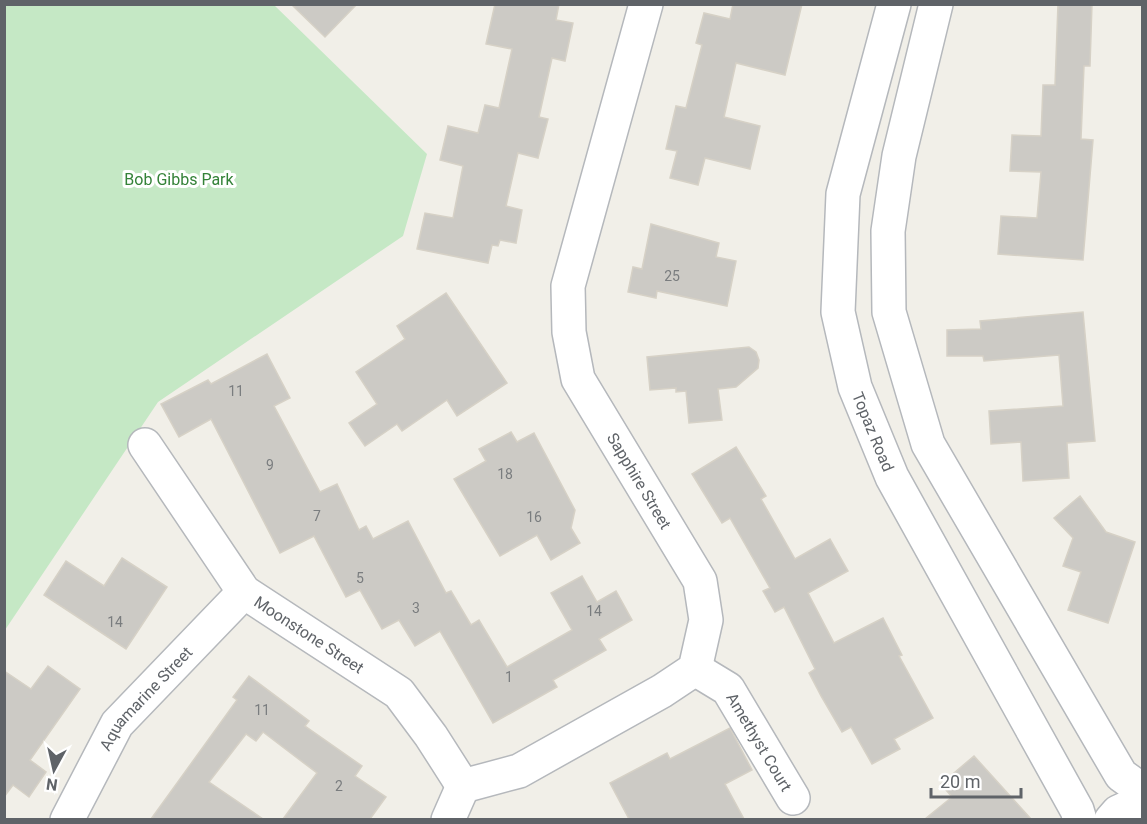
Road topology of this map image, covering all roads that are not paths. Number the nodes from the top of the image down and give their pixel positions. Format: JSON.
{"nodes":[{"id":1,"x":646,"y":4,"type":"edge"},
{"id":2,"x":894,"y":4,"type":"edge"},
{"id":3,"x":936,"y":4,"type":"edge"},
{"id":4,"x":145,"y":445,"type":"dead end"},
{"id":5,"x":244,"y":592,"type":"junction"},
{"id":6,"x":695,"y":669,"type":"junction"},
{"id":7,"x":463,"y":786,"type":"junction"},
{"id":8,"x":1143,"y":790,"type":"edge"},
{"id":9,"x":793,"y":798,"type":"dead end"},
{"id":10,"x":1143,"y":801,"type":"edge"},
{"id":11,"x":67,"y":819,"type":"edge"},
{"id":12,"x":448,"y":819,"type":"edge"},
{"id":13,"x":1080,"y":819,"type":"edge"},
{"id":14,"x":1111,"y":819,"type":"edge"}],
"edges":[{"from":1,"to":6,"type":"street","name":"Sapphire Street"},
{"from":2,"to":13,"type":"street","name":"Topaz Road"},
{"from":3,"to":8,"type":"street"},
{"from":4,"to":5,"type":"street","name":"Moonstone Street"},
{"from":5,"to":7,"type":"street","name":"Moonstone Street"},
{"from":5,"to":11,"type":"street","name":"Aquamarine Street"},
{"from":6,"to":7,"type":"street"},
{"from":6,"to":9,"type":"street","name":"Amethyst Court"},
{"from":7,"to":12,"type":"street"},
{"from":10,"to":14,"type":"street"}]}
